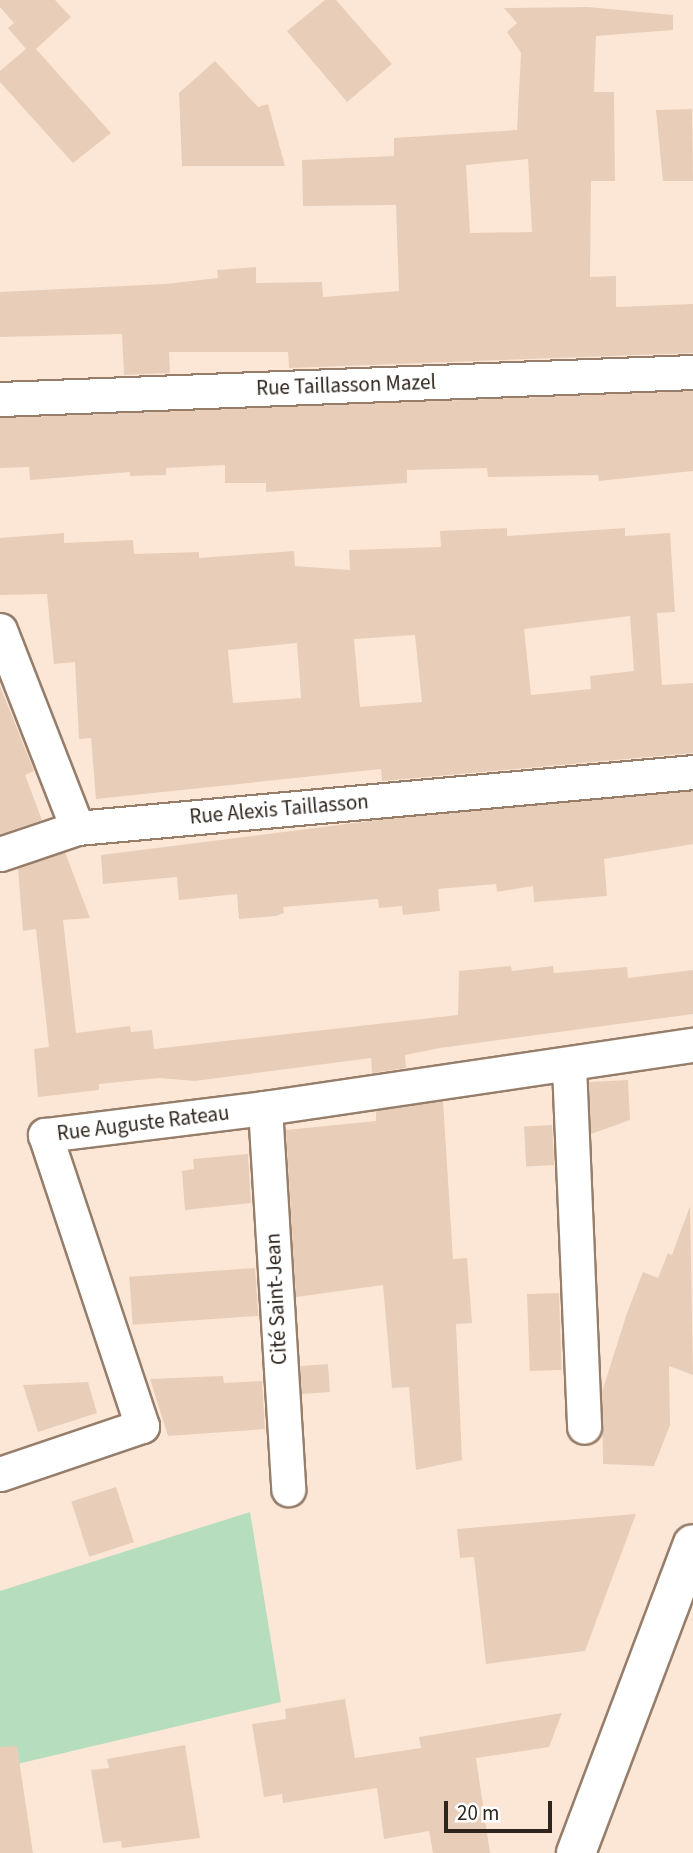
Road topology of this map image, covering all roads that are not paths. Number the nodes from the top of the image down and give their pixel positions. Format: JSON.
{"nodes":[{"id":1,"x":693,"y":372,"type":"edge"},
{"id":2,"x":0,"y":398,"type":"edge"},
{"id":3,"x":0,"y":630,"type":"edge"},
{"id":4,"x":693,"y":772,"type":"edge"},
{"id":5,"x":76,"y":828,"type":"junction"},
{"id":6,"x":0,"y":854,"type":"edge"},
{"id":7,"x":693,"y":1045,"type":"edge"},
{"id":8,"x":569,"y":1066,"type":"junction"},
{"id":9,"x":265,"y":1108,"type":"junction"},
{"id":10,"x":584,"y":1427,"type":"dead end"},
{"id":11,"x":0,"y":1474,"type":"edge"},
{"id":12,"x":288,"y":1489,"type":"dead end"},
{"id":13,"x":693,"y":1544,"type":"edge"},
{"id":14,"x":576,"y":1853,"type":"edge"}],
"edges":[{"from":1,"to":2,"type":"street","name":"Rue Taillasson Mazel"},
{"from":3,"to":5,"type":"street"},
{"from":4,"to":5,"type":"street","name":"Rue Alexis Taillasson"},
{"from":5,"to":6,"type":"street","name":"Rue Alexis Taillasson"},
{"from":7,"to":8,"type":"street","name":"Rue Auguste Rateau"},
{"from":8,"to":9,"type":"street","name":"Rue Auguste Rateau"},
{"from":8,"to":10,"type":"street"},
{"from":9,"to":11,"type":"street","name":"Rue Auguste Rateau"},
{"from":9,"to":12,"type":"street","name":"Cité Saint-Jean"},
{"from":13,"to":14,"type":"main road"}]}
